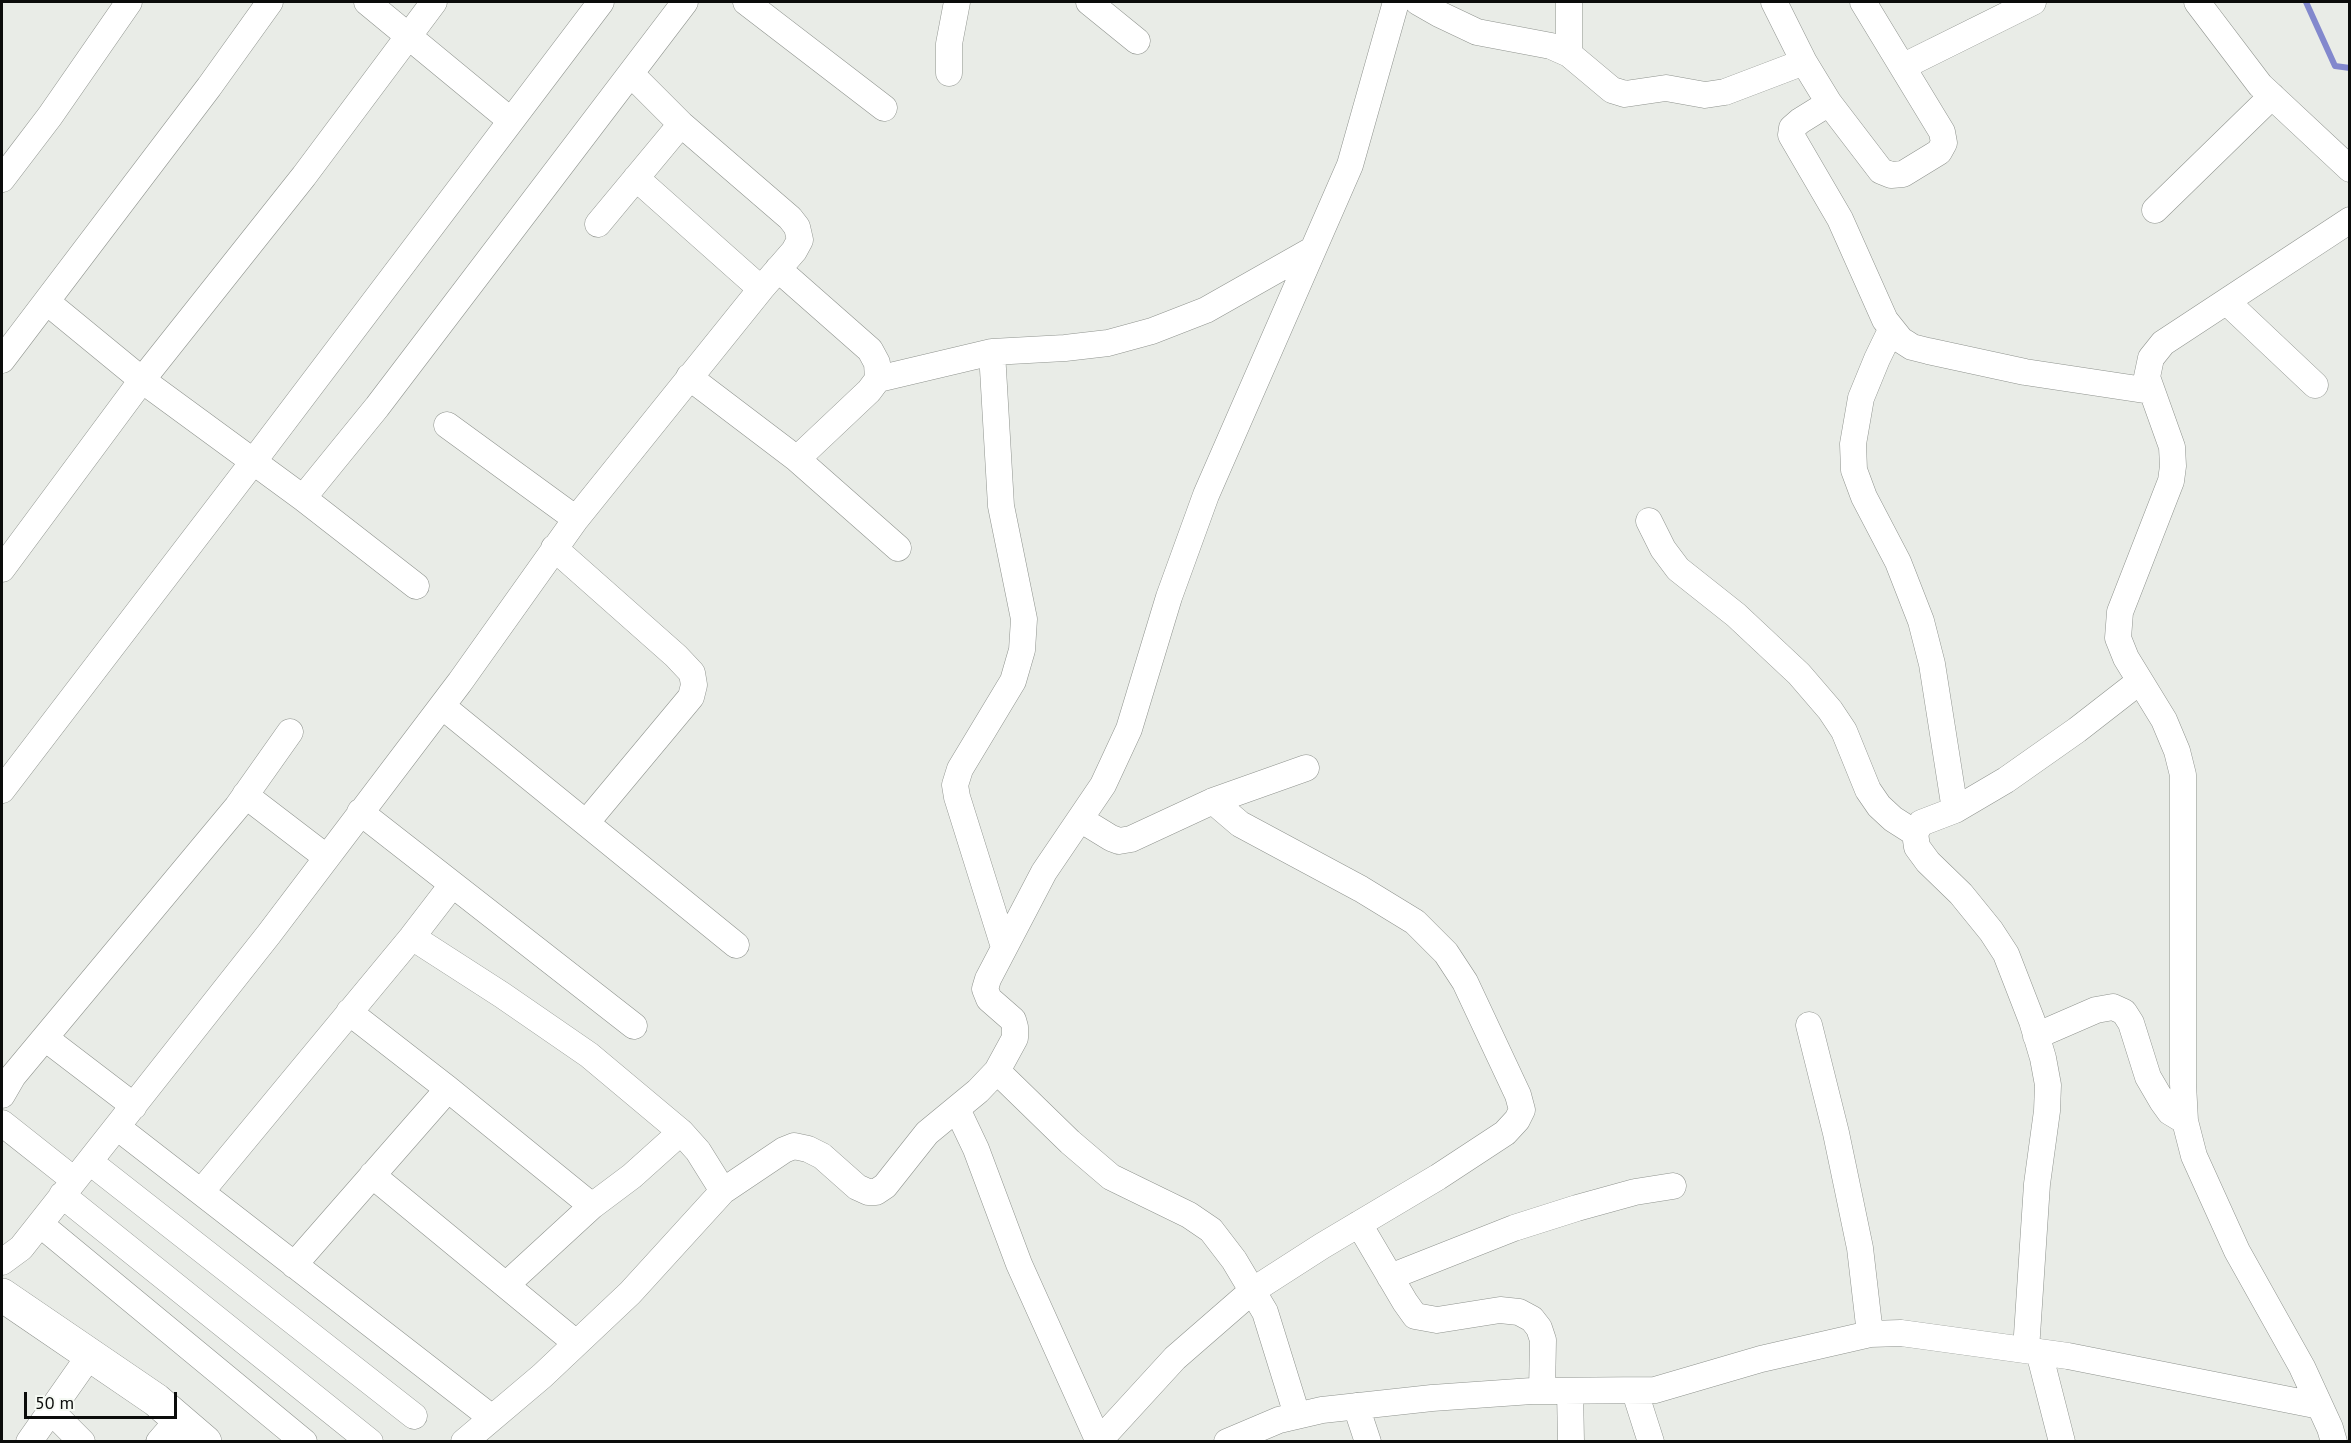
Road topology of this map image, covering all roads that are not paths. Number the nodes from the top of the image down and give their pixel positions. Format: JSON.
{"nodes":[{"id":1,"x":129,"y":2,"type":"edge"},
{"id":2,"x":270,"y":2,"type":"edge"},
{"id":3,"x":367,"y":2,"type":"edge"},
{"id":4,"x":434,"y":2,"type":"edge"},
{"id":5,"x":601,"y":2,"type":"edge"},
{"id":6,"x":685,"y":2,"type":"edge"},
{"id":7,"x":746,"y":2,"type":"edge"},
{"id":8,"x":957,"y":2,"type":"edge"},
{"id":9,"x":1089,"y":2,"type":"edge"},
{"id":10,"x":1396,"y":2,"type":"edge"},
{"id":11,"x":1418,"y":2,"type":"edge"},
{"id":12,"x":1569,"y":2,"type":"edge"},
{"id":13,"x":1774,"y":2,"type":"edge"},
{"id":14,"x":1863,"y":2,"type":"edge"},
{"id":15,"x":2033,"y":2,"type":"edge"},
{"id":16,"x":2197,"y":2,"type":"edge"},
{"id":17,"x":409,"y":37,"type":"junction"},
{"id":18,"x":1137,"y":41,"type":"dead end"},
{"id":19,"x":1569,"y":54,"type":"junction"},
{"id":20,"x":1804,"y":62,"type":"junction"},
{"id":21,"x":1904,"y":66,"type":"junction"},
{"id":22,"x":949,"y":73,"type":"dead end"},
{"id":23,"x":631,"y":74,"type":"junction"},
{"id":24,"x":2272,"y":96,"type":"junction"},
{"id":25,"x":1829,"y":103,"type":"junction"},
{"id":26,"x":884,"y":108,"type":"dead end"},
{"id":27,"x":510,"y":120,"type":"junction"},
{"id":28,"x":681,"y":124,"type":"junction"},
{"id":29,"x":2349,"y":169,"type":"edge"},
{"id":30,"x":636,"y":178,"type":"junction"},
{"id":31,"x":2,"y":179,"type":"edge"},
{"id":32,"x":2155,"y":210,"type":"dead end"},
{"id":33,"x":2349,"y":220,"type":"edge"},
{"id":34,"x":598,"y":224,"type":"dead end"},
{"id":35,"x":1312,"y":250,"type":"junction"},
{"id":36,"x":778,"y":269,"type":"junction"},
{"id":37,"x":761,"y":289,"type":"junction"},
{"id":38,"x":47,"y":302,"type":"junction"},
{"id":39,"x":2227,"y":302,"type":"junction"},
{"id":40,"x":1891,"y":330,"type":"junction"},
{"id":41,"x":992,"y":352,"type":"junction"},
{"id":42,"x":2,"y":360,"type":"edge"},
{"id":43,"x":689,"y":377,"type":"junction"},
{"id":44,"x":878,"y":379,"type":"junction"},
{"id":45,"x":142,"y":380,"type":"junction"},
{"id":46,"x":2315,"y":386,"type":"dead end"},
{"id":47,"x":2151,"y":391,"type":"junction"},
{"id":48,"x":447,"y":425,"type":"dead end"},
{"id":49,"x":797,"y":459,"type":"junction"},
{"id":50,"x":253,"y":462,"type":"junction"},
{"id":51,"x":303,"y":498,"type":"junction"},
{"id":52,"x":576,"y":519,"type":"junction"},
{"id":53,"x":1649,"y":521,"type":"dead end"},
{"id":54,"x":554,"y":548,"type":"junction"},
{"id":55,"x":898,"y":548,"type":"dead end"},
{"id":56,"x":2,"y":569,"type":"edge"},
{"id":57,"x":416,"y":586,"type":"dead end"},
{"id":58,"x":2140,"y":681,"type":"junction"},
{"id":59,"x":442,"y":706,"type":"junction"},
{"id":60,"x":290,"y":732,"type":"dead end"},
{"id":61,"x":1306,"y":768,"type":"dead end"},
{"id":62,"x":2,"y":790,"type":"edge"},
{"id":63,"x":245,"y":795,"type":"junction"},
{"id":64,"x":1213,"y":801,"type":"junction"},
{"id":65,"x":1955,"y":810,"type":"junction"},
{"id":66,"x":360,"y":812,"type":"junction"},
{"id":67,"x":1080,"y":819,"type":"junction"},
{"id":68,"x":586,"y":823,"type":"junction"},
{"id":69,"x":1915,"y":833,"type":"junction"},
{"id":70,"x":326,"y":857,"type":"junction"},
{"id":71,"x":452,"y":885,"type":"junction"},
{"id":72,"x":412,"y":937,"type":"junction"},
{"id":73,"x":736,"y":945,"type":"dead end"},
{"id":74,"x":1004,"y":947,"type":"junction"},
{"id":75,"x":349,"y":1012,"type":"junction"},
{"id":76,"x":1809,"y":1025,"type":"dead end"},
{"id":77,"x":634,"y":1026,"type":"dead end"},
{"id":78,"x":2036,"y":1036,"type":"junction"},
{"id":79,"x":45,"y":1038,"type":"junction"},
{"id":80,"x":997,"y":1071,"type":"junction"},
{"id":81,"x":448,"y":1089,"type":"junction"},
{"id":82,"x":2,"y":1095,"type":"edge"},
{"id":83,"x":134,"y":1106,"type":"junction"},
{"id":84,"x":957,"y":1109,"type":"junction"},
{"id":85,"x":2185,"y":1121,"type":"junction"},
{"id":86,"x":2,"y":1123,"type":"edge"},
{"id":87,"x":117,"y":1127,"type":"junction"},
{"id":88,"x":681,"y":1132,"type":"junction"},
{"id":89,"x":372,"y":1175,"type":"junction"},
{"id":90,"x":75,"y":1179,"type":"junction"},
{"id":91,"x":1673,"y":1186,"type":"dead end"},
{"id":92,"x":723,"y":1191,"type":"junction"},
{"id":93,"x":201,"y":1192,"type":"junction"},
{"id":94,"x":592,"y":1206,"type":"junction"},
{"id":95,"x":40,"y":1224,"type":"junction"},
{"id":96,"x":1359,"y":1224,"type":"junction"},
{"id":97,"x":2,"y":1262,"type":"edge"},
{"id":98,"x":294,"y":1264,"type":"junction"},
{"id":99,"x":1390,"y":1277,"type":"junction"},
{"id":100,"x":506,"y":1285,"type":"junction"},
{"id":101,"x":1252,"y":1292,"type":"junction"},
{"id":102,"x":2,"y":1295,"type":"edge"},
{"id":103,"x":1870,"y":1334,"type":"junction"},
{"id":104,"x":576,"y":1343,"type":"junction"},
{"id":105,"x":2033,"y":1351,"type":"junction"},
{"id":106,"x":90,"y":1355,"type":"junction"},
{"id":107,"x":1542,"y":1391,"type":"junction"},
{"id":108,"x":1570,"y":1391,"type":"junction"},
{"id":109,"x":1635,"y":1392,"type":"junction"},
{"id":110,"x":1356,"y":1406,"type":"junction"},
{"id":111,"x":2320,"y":1406,"type":"junction"},
{"id":112,"x":51,"y":1411,"type":"junction"},
{"id":113,"x":1297,"y":1415,"type":"junction"},
{"id":114,"x":414,"y":1416,"type":"dead end"},
{"id":115,"x":492,"y":1418,"type":"junction"},
{"id":116,"x":169,"y":1431,"type":"edge"},
{"id":117,"x":1098,"y":1441,"type":"edge"},
{"id":118,"x":29,"y":1442,"type":"edge"},
{"id":119,"x":82,"y":1442,"type":"edge"},
{"id":120,"x":205,"y":1442,"type":"edge"},
{"id":121,"x":304,"y":1442,"type":"edge"},
{"id":122,"x":370,"y":1442,"type":"edge"},
{"id":123,"x":464,"y":1442,"type":"edge"},
{"id":124,"x":1227,"y":1442,"type":"edge"},
{"id":125,"x":1368,"y":1442,"type":"edge"},
{"id":126,"x":1570,"y":1442,"type":"edge"},
{"id":127,"x":1651,"y":1442,"type":"edge"},
{"id":128,"x":2062,"y":1442,"type":"edge"},
{"id":129,"x":2334,"y":1442,"type":"edge"}],
"edges":[{"from":1,"to":31,"type":"street"},
{"from":2,"to":38,"type":"street"},
{"from":3,"to":17,"type":"street"},
{"from":4,"to":17,"type":"street"},
{"from":5,"to":27,"type":"street"},
{"from":6,"to":23,"type":"street"},
{"from":7,"to":26,"type":"street"},
{"from":8,"to":22,"type":"street"},
{"from":9,"to":18,"type":"street"},
{"from":10,"to":35,"type":"street"},
{"from":11,"to":19,"type":"street"},
{"from":12,"to":19,"type":"street"},
{"from":13,"to":20,"type":"street"},
{"from":14,"to":21,"type":"street"},
{"from":15,"to":21,"type":"street"},
{"from":16,"to":24,"type":"street"},
{"from":17,"to":27,"type":"street"},
{"from":17,"to":45,"type":"street"},
{"from":19,"to":20,"type":"street"},
{"from":20,"to":25,"type":"street"},
{"from":21,"to":25,"type":"street"},
{"from":23,"to":28,"type":"street"},
{"from":23,"to":51,"type":"street"},
{"from":24,"to":29,"type":"street"},
{"from":24,"to":32,"type":"street"},
{"from":25,"to":40,"type":"street"},
{"from":27,"to":50,"type":"street"},
{"from":28,"to":30,"type":"street"},
{"from":28,"to":36,"type":"street"},
{"from":30,"to":34,"type":"street"},
{"from":30,"to":37,"type":"street"},
{"from":33,"to":39,"type":"street"},
{"from":35,"to":41,"type":"street"},
{"from":35,"to":67,"type":"street"},
{"from":36,"to":37,"type":"street"},
{"from":36,"to":44,"type":"street"},
{"from":37,"to":43,"type":"street"},
{"from":38,"to":42,"type":"street"},
{"from":38,"to":45,"type":"street"},
{"from":39,"to":46,"type":"street"},
{"from":39,"to":47,"type":"street"},
{"from":40,"to":47,"type":"street"},
{"from":40,"to":65,"type":"street"},
{"from":41,"to":44,"type":"street"},
{"from":41,"to":74,"type":"street"},
{"from":43,"to":49,"type":"street"},
{"from":43,"to":52,"type":"street"},
{"from":44,"to":49,"type":"street"},
{"from":45,"to":50,"type":"street"},
{"from":45,"to":56,"type":"street"},
{"from":47,"to":58,"type":"street"},
{"from":48,"to":52,"type":"street"},
{"from":49,"to":55,"type":"street"},
{"from":50,"to":51,"type":"street"},
{"from":50,"to":62,"type":"street"},
{"from":51,"to":57,"type":"street"},
{"from":52,"to":54,"type":"street"},
{"from":53,"to":69,"type":"street"},
{"from":54,"to":59,"type":"street"},
{"from":54,"to":68,"type":"street"},
{"from":58,"to":65,"type":"street"},
{"from":58,"to":85,"type":"street"},
{"from":59,"to":66,"type":"street"},
{"from":59,"to":68,"type":"street"},
{"from":60,"to":63,"type":"street"},
{"from":61,"to":64,"type":"street"},
{"from":63,"to":70,"type":"street"},
{"from":63,"to":79,"type":"street"},
{"from":64,"to":67,"type":"street"},
{"from":64,"to":96,"type":"street"},
{"from":65,"to":69,"type":"street"},
{"from":66,"to":70,"type":"street"},
{"from":66,"to":71,"type":"street"},
{"from":67,"to":74,"type":"street"},
{"from":68,"to":73,"type":"street"},
{"from":69,"to":78,"type":"street"},
{"from":70,"to":83,"type":"street"},
{"from":71,"to":72,"type":"street"},
{"from":71,"to":77,"type":"street"},
{"from":72,"to":75,"type":"street"},
{"from":72,"to":88,"type":"street"},
{"from":74,"to":80,"type":"street"},
{"from":75,"to":81,"type":"street"},
{"from":75,"to":93,"type":"street"},
{"from":76,"to":103,"type":"street"},
{"from":78,"to":85,"type":"street"},
{"from":78,"to":105,"type":"street"},
{"from":79,"to":82,"type":"street"},
{"from":79,"to":83,"type":"street"},
{"from":80,"to":84,"type":"street"},
{"from":80,"to":101,"type":"street"},
{"from":81,"to":89,"type":"street"},
{"from":81,"to":94,"type":"street"},
{"from":83,"to":87,"type":"street"},
{"from":84,"to":92,"type":"street"},
{"from":84,"to":117,"type":"street"},
{"from":85,"to":111,"type":"street"},
{"from":86,"to":90,"type":"street"},
{"from":87,"to":90,"type":"street"},
{"from":87,"to":93,"type":"street"},
{"from":88,"to":92,"type":"street"},
{"from":88,"to":94,"type":"street"},
{"from":89,"to":98,"type":"street"},
{"from":89,"to":100,"type":"street"},
{"from":90,"to":95,"type":"street"},
{"from":90,"to":114,"type":"street"},
{"from":90,"to":122,"type":"street"},
{"from":91,"to":99,"type":"street"},
{"from":92,"to":104,"type":"street"},
{"from":93,"to":98,"type":"street"},
{"from":94,"to":100,"type":"street"},
{"from":95,"to":97,"type":"street"},
{"from":95,"to":121,"type":"street"},
{"from":96,"to":99,"type":"street"},
{"from":96,"to":101,"type":"street"},
{"from":98,"to":115,"type":"street"},
{"from":99,"to":107,"type":"street"},
{"from":100,"to":104,"type":"street"},
{"from":101,"to":113,"type":"street"},
{"from":101,"to":117,"type":"street"},
{"from":102,"to":106,"type":"street"},
{"from":103,"to":105,"type":"street"},
{"from":103,"to":109,"type":"street"},
{"from":104,"to":115,"type":"street"},
{"from":105,"to":111,"type":"street"},
{"from":105,"to":128,"type":"street"},
{"from":106,"to":112,"type":"street"},
{"from":106,"to":116,"type":"street"},
{"from":107,"to":108,"type":"street"},
{"from":107,"to":110,"type":"street"},
{"from":108,"to":109,"type":"street"},
{"from":108,"to":126,"type":"street"},
{"from":109,"to":127,"type":"street"},
{"from":110,"to":113,"type":"street"},
{"from":110,"to":125,"type":"street"},
{"from":111,"to":129,"type":"street"},
{"from":112,"to":118,"type":"street"},
{"from":112,"to":119,"type":"street"},
{"from":113,"to":124,"type":"street"},
{"from":115,"to":123,"type":"street"},
{"from":116,"to":120,"type":"street"}]}
